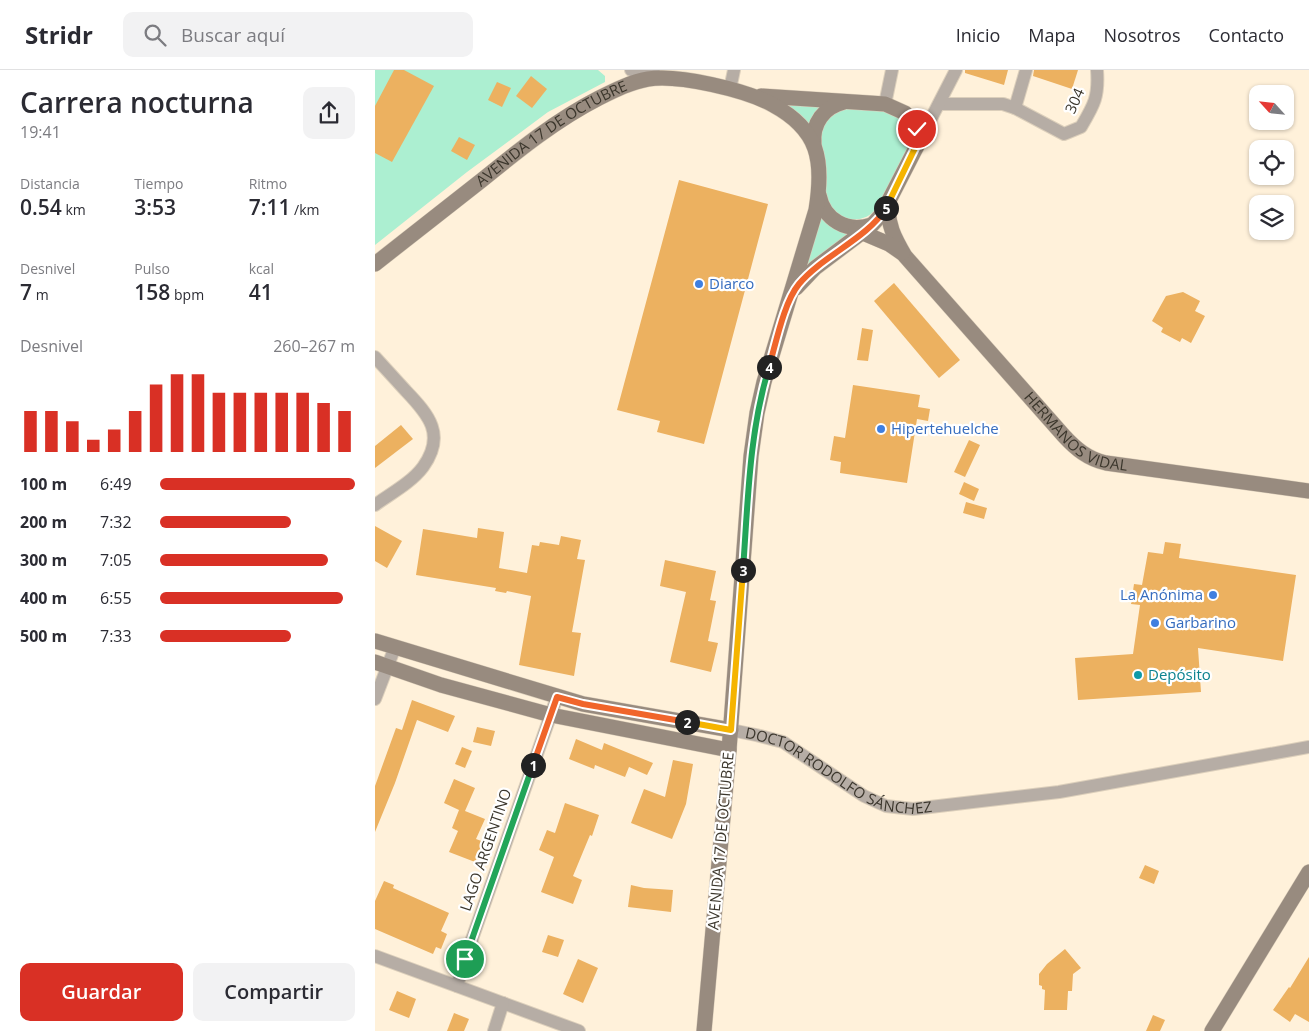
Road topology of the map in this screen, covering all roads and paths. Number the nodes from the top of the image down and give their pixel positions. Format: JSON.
{"nodes":[{"id":1,"x":631,"y":70,"type":"edge"},
{"id":2,"x":734,"y":70,"type":"edge"},
{"id":3,"x":892,"y":70,"type":"edge"},
{"id":4,"x":956,"y":70,"type":"edge"},
{"id":5,"x":1026,"y":70,"type":"edge"},
{"id":6,"x":1097,"y":70,"type":"edge"},
{"id":7,"x":668,"y":78,"type":"junction"},
{"id":8,"x":729,"y":89,"type":"junction"},
{"id":9,"x":755,"y":96,"type":"junction"},
{"id":10,"x":846,"y":102,"type":"junction"},
{"id":11,"x":885,"y":104,"type":"junction"},
{"id":12,"x":939,"y":104,"type":"junction"},
{"id":13,"x":1015,"y":108,"type":"junction"},
{"id":14,"x":917,"y":144,"type":"junction"},
{"id":15,"x":814,"y":148,"type":"junction"},
{"id":16,"x":819,"y":191,"type":"junction"},
{"id":17,"x":889,"y":202,"type":"junction"},
{"id":18,"x":862,"y":228,"type":"junction"},
{"id":19,"x":905,"y":256,"type":"junction"},
{"id":20,"x":375,"y":264,"type":"edge"},
{"id":21,"x":791,"y":296,"type":"junction"},
{"id":22,"x":375,"y":357,"type":"edge"},
{"id":23,"x":1309,"y":491,"type":"edge"},
{"id":24,"x":375,"y":505,"type":"edge"},
{"id":25,"x":375,"y":641,"type":"edge"},
{"id":26,"x":395,"y":647,"type":"junction"},
{"id":27,"x":381,"y":664,"type":"edge"},
{"id":28,"x":557,"y":697,"type":"junction"},
{"id":29,"x":375,"y":699,"type":"edge"},
{"id":30,"x":551,"y":715,"type":"junction"},
{"id":31,"x":731,"y":730,"type":"junction"},
{"id":32,"x":1309,"y":747,"type":"edge"},
{"id":33,"x":729,"y":750,"type":"junction"},
{"id":34,"x":1309,"y":872,"type":"edge"},
{"id":35,"x":375,"y":956,"type":"edge"},
{"id":36,"x":457,"y":986,"type":"junction"},
{"id":37,"x":503,"y":1003,"type":"junction"},
{"id":38,"x":494,"y":1031,"type":"edge"},
{"id":39,"x":579,"y":1031,"type":"edge"},
{"id":40,"x":704,"y":1031,"type":"edge"},
{"id":41,"x":1212,"y":1031,"type":"edge"}],
"edges":[{"from":1,"to":7,"type":"street"},
{"from":2,"to":8,"type":"street"},
{"from":3,"to":11,"type":"street"},
{"from":4,"to":12,"type":"street"},
{"from":5,"to":13,"type":"street"},
{"from":6,"to":13,"type":"street","name":"304"},
{"from":7,"to":8,"type":"main road","name":"AVENIDA 17 DE OCTUBRE"},
{"from":7,"to":20,"type":"main road","name":"AVENIDA 17 DE OCTUBRE"},
{"from":8,"to":9,"type":"main road","name":"AVENIDA 17 DE OCTUBRE"},
{"from":9,"to":10,"type":"main road","name":"AVENIDA 17 DE OCTUBRE"},
{"from":9,"to":15,"type":"main road","name":"AVENIDA 17 DE OCTUBRE"},
{"from":10,"to":11,"type":"main road","name":"AVENIDA 17 DE OCTUBRE"},
{"from":10,"to":15,"type":"main road"},
{"from":11,"to":14,"type":"main road","name":"AVENIDA 17 DE OCTUBRE"},
{"from":12,"to":13,"type":"street"},
{"from":12,"to":14,"type":"street"},
{"from":14,"to":17,"type":"main road","name":"AVENIDA 17 DE OCTUBRE"},
{"from":15,"to":16,"type":"main road","name":"AVENIDA 17 DE OCTUBRE"},
{"from":16,"to":18,"type":"main road"},
{"from":16,"to":21,"type":"main road","name":"AVENIDA 17 DE OCTUBRE"},
{"from":17,"to":18,"type":"main road","name":"AVENIDA 17 DE OCTUBRE"},
{"from":17,"to":19,"type":"main road","name":"HERMANOS VIDAL"},
{"from":18,"to":19,"type":"main road","name":"HERMANOS VIDAL"},
{"from":18,"to":21,"type":"main road","name":"AVENIDA 17 DE OCTUBRE"},
{"from":19,"to":23,"type":"main road","name":"HERMANOS VIDAL"},
{"from":21,"to":31,"type":"main road","name":"AVENIDA 17 DE OCTUBRE"},
{"from":22,"to":24,"type":"street"},
{"from":25,"to":26,"type":"main road","name":"DOCTOR RODOLFO SÁNCHEZ"},
{"from":26,"to":27,"type":"street"},
{"from":26,"to":28,"type":"main road","name":"DOCTOR RODOLFO SÁNCHEZ"},
{"from":27,"to":29,"type":"street"},
{"from":27,"to":30,"type":"main road","name":"DOCTOR RODOLFO SÁNCHEZ"},
{"from":28,"to":30,"type":"street","name":"LAGO ARGENTINO"},
{"from":28,"to":31,"type":"main road","name":"DOCTOR RODOLFO SÁNCHEZ"},
{"from":30,"to":33,"type":"main road","name":"DOCTOR RODOLFO SÁNCHEZ"},
{"from":30,"to":36,"type":"street","name":"LAGO ARGENTINO"},
{"from":31,"to":32,"type":"street","name":"DOCTOR RODOLFO SÁNCHEZ"},
{"from":31,"to":33,"type":"main road","name":"AVENIDA 17 DE OCTUBRE"},
{"from":33,"to":40,"type":"main road","name":"AVENIDA 17 DE OCTUBRE"},
{"from":34,"to":41,"type":"main road"},
{"from":35,"to":36,"type":"street"},
{"from":36,"to":37,"type":"street"},
{"from":37,"to":38,"type":"street"},
{"from":37,"to":39,"type":"street"}]}
